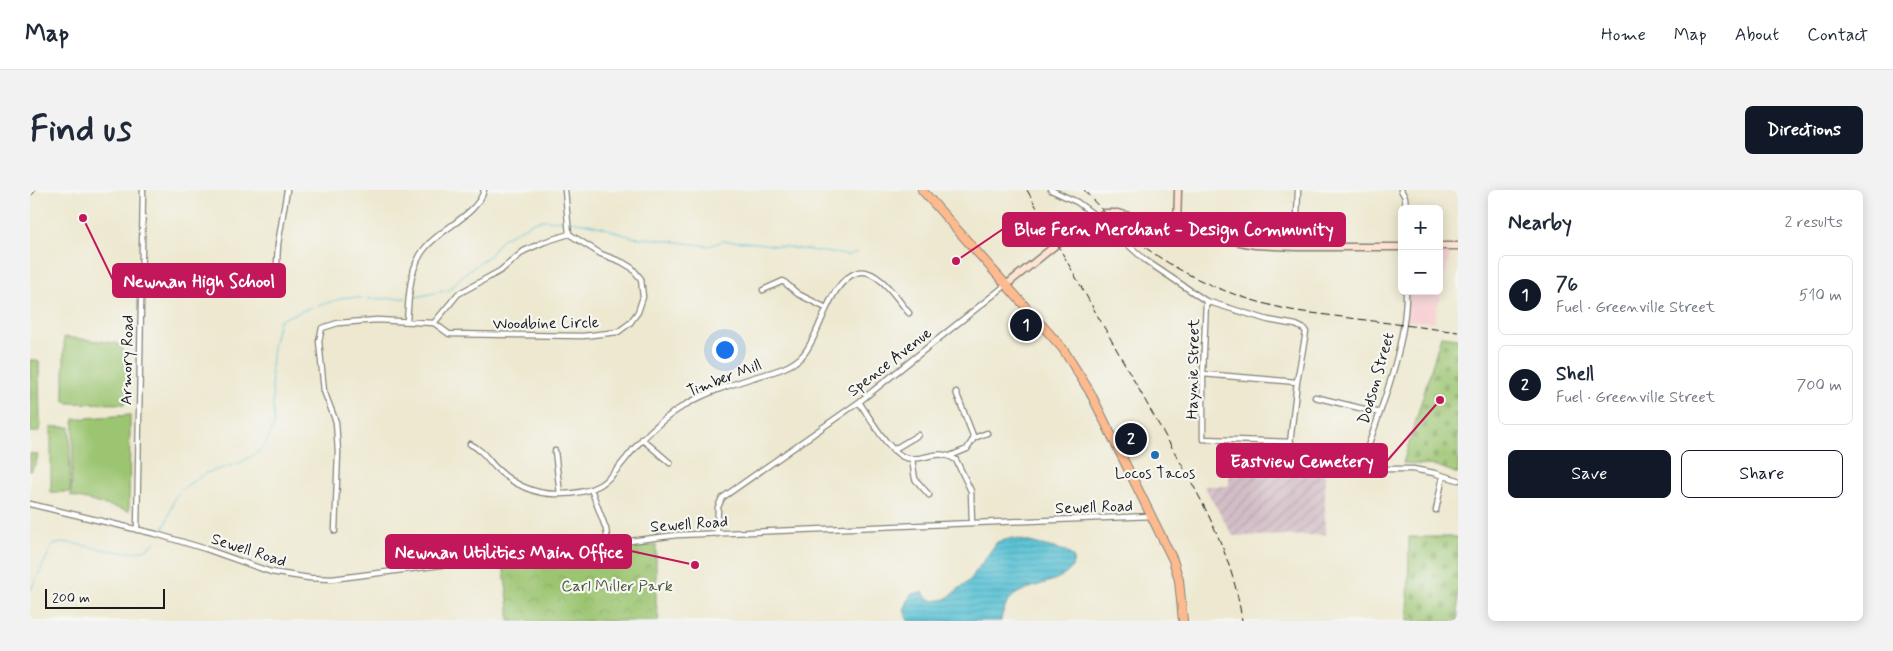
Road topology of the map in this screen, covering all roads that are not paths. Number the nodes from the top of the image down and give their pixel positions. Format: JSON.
{"nodes":[{"id":1,"x":143,"y":190,"type":"edge"},
{"id":2,"x":287,"y":190,"type":"edge"},
{"id":3,"x":484,"y":190,"type":"edge"},
{"id":4,"x":564,"y":190,"type":"edge"},
{"id":5,"x":922,"y":190,"type":"edge"},
{"id":6,"x":1051,"y":190,"type":"edge"},
{"id":7,"x":1178,"y":190,"type":"edge"},
{"id":8,"x":1298,"y":190,"type":"edge"},
{"id":9,"x":1401,"y":190,"type":"edge"},
{"id":10,"x":1406,"y":205,"type":"edge"},
{"id":11,"x":1096,"y":216,"type":"junction"},
{"id":12,"x":1178,"y":229,"type":"junction"},
{"id":13,"x":569,"y":234,"type":"junction"},
{"id":14,"x":1398,"y":246,"type":"edge"},
{"id":15,"x":1443,"y":246,"type":"edge"},
{"id":16,"x":1458,"y":246,"type":"edge"},
{"id":17,"x":1296,"y":247,"type":"junction"},
{"id":18,"x":276,"y":282,"type":"dead end"},
{"id":19,"x":1006,"y":285,"type":"junction"},
{"id":20,"x":763,"y":290,"type":"dead end"},
{"id":21,"x":1406,"y":295,"type":"edge"},
{"id":22,"x":1206,"y":301,"type":"junction"},
{"id":23,"x":826,"y":308,"type":"junction"},
{"id":24,"x":909,"y":313,"type":"dead end"},
{"id":25,"x":407,"y":322,"type":"junction"},
{"id":26,"x":434,"y":323,"type":"junction"},
{"id":27,"x":1202,"y":374,"type":"junction"},
{"id":28,"x":1297,"y":382,"type":"junction"},
{"id":29,"x":956,"y":392,"type":"dead end"},
{"id":30,"x":1315,"y":397,"type":"dead end"},
{"id":31,"x":859,"y":402,"type":"junction"},
{"id":32,"x":1380,"y":412,"type":"junction"},
{"id":33,"x":987,"y":433,"type":"dead end"},
{"id":34,"x":918,"y":434,"type":"dead end"},
{"id":35,"x":974,"y":438,"type":"junction"},
{"id":36,"x":642,"y":439,"type":"junction"},
{"id":37,"x":1290,"y":442,"type":"junction"},
{"id":38,"x":470,"y":444,"type":"dead end"},
{"id":39,"x":893,"y":450,"type":"junction"},
{"id":40,"x":555,"y":451,"type":"dead end"},
{"id":41,"x":950,"y":456,"type":"junction"},
{"id":42,"x":912,"y":459,"type":"junction"},
{"id":43,"x":670,"y":463,"type":"dead end"},
{"id":44,"x":1360,"y":469,"type":"junction"},
{"id":45,"x":1443,"y":476,"type":"junction"},
{"id":46,"x":1458,"y":480,"type":"edge"},
{"id":47,"x":591,"y":489,"type":"junction"},
{"id":48,"x":560,"y":494,"type":"junction"},
{"id":49,"x":930,"y":495,"type":"dead end"},
{"id":50,"x":30,"y":504,"type":"edge"},
{"id":51,"x":1436,"y":510,"type":"dead end"},
{"id":52,"x":1152,"y":516,"type":"junction"},
{"id":53,"x":972,"y":523,"type":"junction"},
{"id":54,"x":136,"y":530,"type":"junction"},
{"id":55,"x":335,"y":531,"type":"dead end"},
{"id":56,"x":717,"y":534,"type":"junction"},
{"id":57,"x":608,"y":543,"type":"junction"},
{"id":58,"x":1183,"y":621,"type":"edge"}],
"edges":[{"from":1,"to":54,"type":"street","name":"Armory Road"},
{"from":2,"to":18,"type":"street"},
{"from":3,"to":25,"type":"street"},
{"from":4,"to":13,"type":"street"},
{"from":5,"to":19,"type":"main road"},
{"from":6,"to":11,"type":"street"},
{"from":7,"to":12,"type":"street"},
{"from":8,"to":17,"type":"street"},
{"from":9,"to":10,"type":"street"},
{"from":11,"to":12,"type":"street"},
{"from":11,"to":19,"type":"street","name":"Spence Avenue"},
{"from":11,"to":22,"type":"street"},
{"from":12,"to":17,"type":"street"},
{"from":13,"to":26,"type":"street"},
{"from":13,"to":26,"type":"street","name":"Woodbine Circle"},
{"from":14,"to":17,"type":"street"},
{"from":15,"to":16,"type":"street"},
{"from":19,"to":31,"type":"street","name":"Spence Avenue"},
{"from":19,"to":52,"type":"main road"},
{"from":20,"to":23,"type":"street"},
{"from":21,"to":32,"type":"street","name":"Dodson Street"},
{"from":22,"to":27,"type":"street","name":"Haynie Street"},
{"from":22,"to":28,"type":"street"},
{"from":23,"to":24,"type":"street","name":"Timber Mill"},
{"from":23,"to":36,"type":"street","name":"Timber Mill"},
{"from":25,"to":26,"type":"street"},
{"from":25,"to":55,"type":"street"},
{"from":27,"to":28,"type":"street"},
{"from":27,"to":37,"type":"street","name":"Haynie Street"},
{"from":28,"to":37,"type":"street"},
{"from":29,"to":35,"type":"street"},
{"from":30,"to":32,"type":"street"},
{"from":31,"to":39,"type":"street"},
{"from":31,"to":56,"type":"street","name":"Spence Avenue"},
{"from":32,"to":44,"type":"street","name":"Dodson Street"},
{"from":33,"to":35,"type":"street"},
{"from":34,"to":39,"type":"street"},
{"from":35,"to":41,"type":"street"},
{"from":36,"to":43,"type":"street"},
{"from":36,"to":47,"type":"street","name":"Timber Mill"},
{"from":37,"to":44,"type":"street"},
{"from":38,"to":48,"type":"street","name":"Timber Mill"},
{"from":39,"to":42,"type":"street"},
{"from":40,"to":48,"type":"street"},
{"from":41,"to":42,"type":"street"},
{"from":41,"to":53,"type":"street"},
{"from":42,"to":49,"type":"street"},
{"from":44,"to":45,"type":"street"},
{"from":45,"to":46,"type":"street"},
{"from":45,"to":51,"type":"street"},
{"from":47,"to":48,"type":"street","name":"Timber Mill"},
{"from":47,"to":57,"type":"street"},
{"from":50,"to":54,"type":"street","name":"Sewell Road"},
{"from":52,"to":53,"type":"street","name":"Sewell Road"},
{"from":52,"to":58,"type":"main road"},
{"from":53,"to":56,"type":"street","name":"Sewell Road"},
{"from":54,"to":57,"type":"street","name":"Sewell Road"},
{"from":56,"to":57,"type":"street","name":"Sewell Road"}]}
